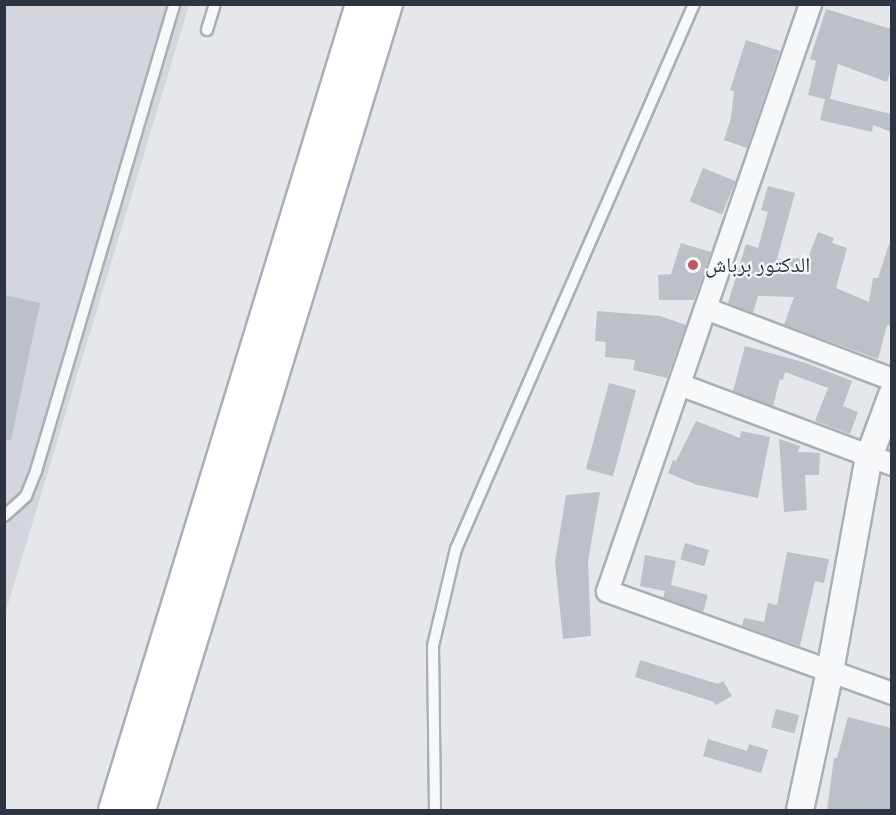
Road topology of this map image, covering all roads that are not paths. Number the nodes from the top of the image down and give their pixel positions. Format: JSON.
{"nodes":[{"id":1,"x":174,"y":4,"type":"edge"},
{"id":2,"x":215,"y":4,"type":"edge"},
{"id":3,"x":360,"y":4,"type":"edge"},
{"id":4,"x":388,"y":4,"type":"edge"},
{"id":5,"x":694,"y":4,"type":"edge"},
{"id":6,"x":810,"y":4,"type":"edge"},
{"id":7,"x":207,"y":30,"type":"dead end"},
{"id":8,"x":705,"y":308,"type":"junction"},
{"id":9,"x":891,"y":379,"type":"edge"},
{"id":10,"x":679,"y":384,"type":"junction"},
{"id":11,"x":891,"y":395,"type":"edge"},
{"id":12,"x":880,"y":460,"type":"edge"},
{"id":13,"x":4,"y":516,"type":"edge"},
{"id":14,"x":830,"y":671,"type":"junction"},
{"id":15,"x":891,"y":693,"type":"edge"},
{"id":16,"x":113,"y":810,"type":"edge"},
{"id":17,"x":141,"y":810,"type":"edge"},
{"id":18,"x":435,"y":810,"type":"edge"},
{"id":19,"x":801,"y":810,"type":"edge"}],
"edges":[{"from":1,"to":13,"type":"lane"},
{"from":2,"to":7,"type":"lane"},
{"from":3,"to":16,"type":"main road"},
{"from":4,"to":17,"type":"main road"},
{"from":5,"to":18,"type":"lane"},
{"from":6,"to":8,"type":"street"},
{"from":8,"to":9,"type":"street"},
{"from":8,"to":10,"type":"street"},
{"from":10,"to":12,"type":"street"},
{"from":10,"to":14,"type":"street"},
{"from":11,"to":12,"type":"street"},
{"from":12,"to":14,"type":"street"},
{"from":14,"to":15,"type":"street"},
{"from":14,"to":19,"type":"street"}]}
